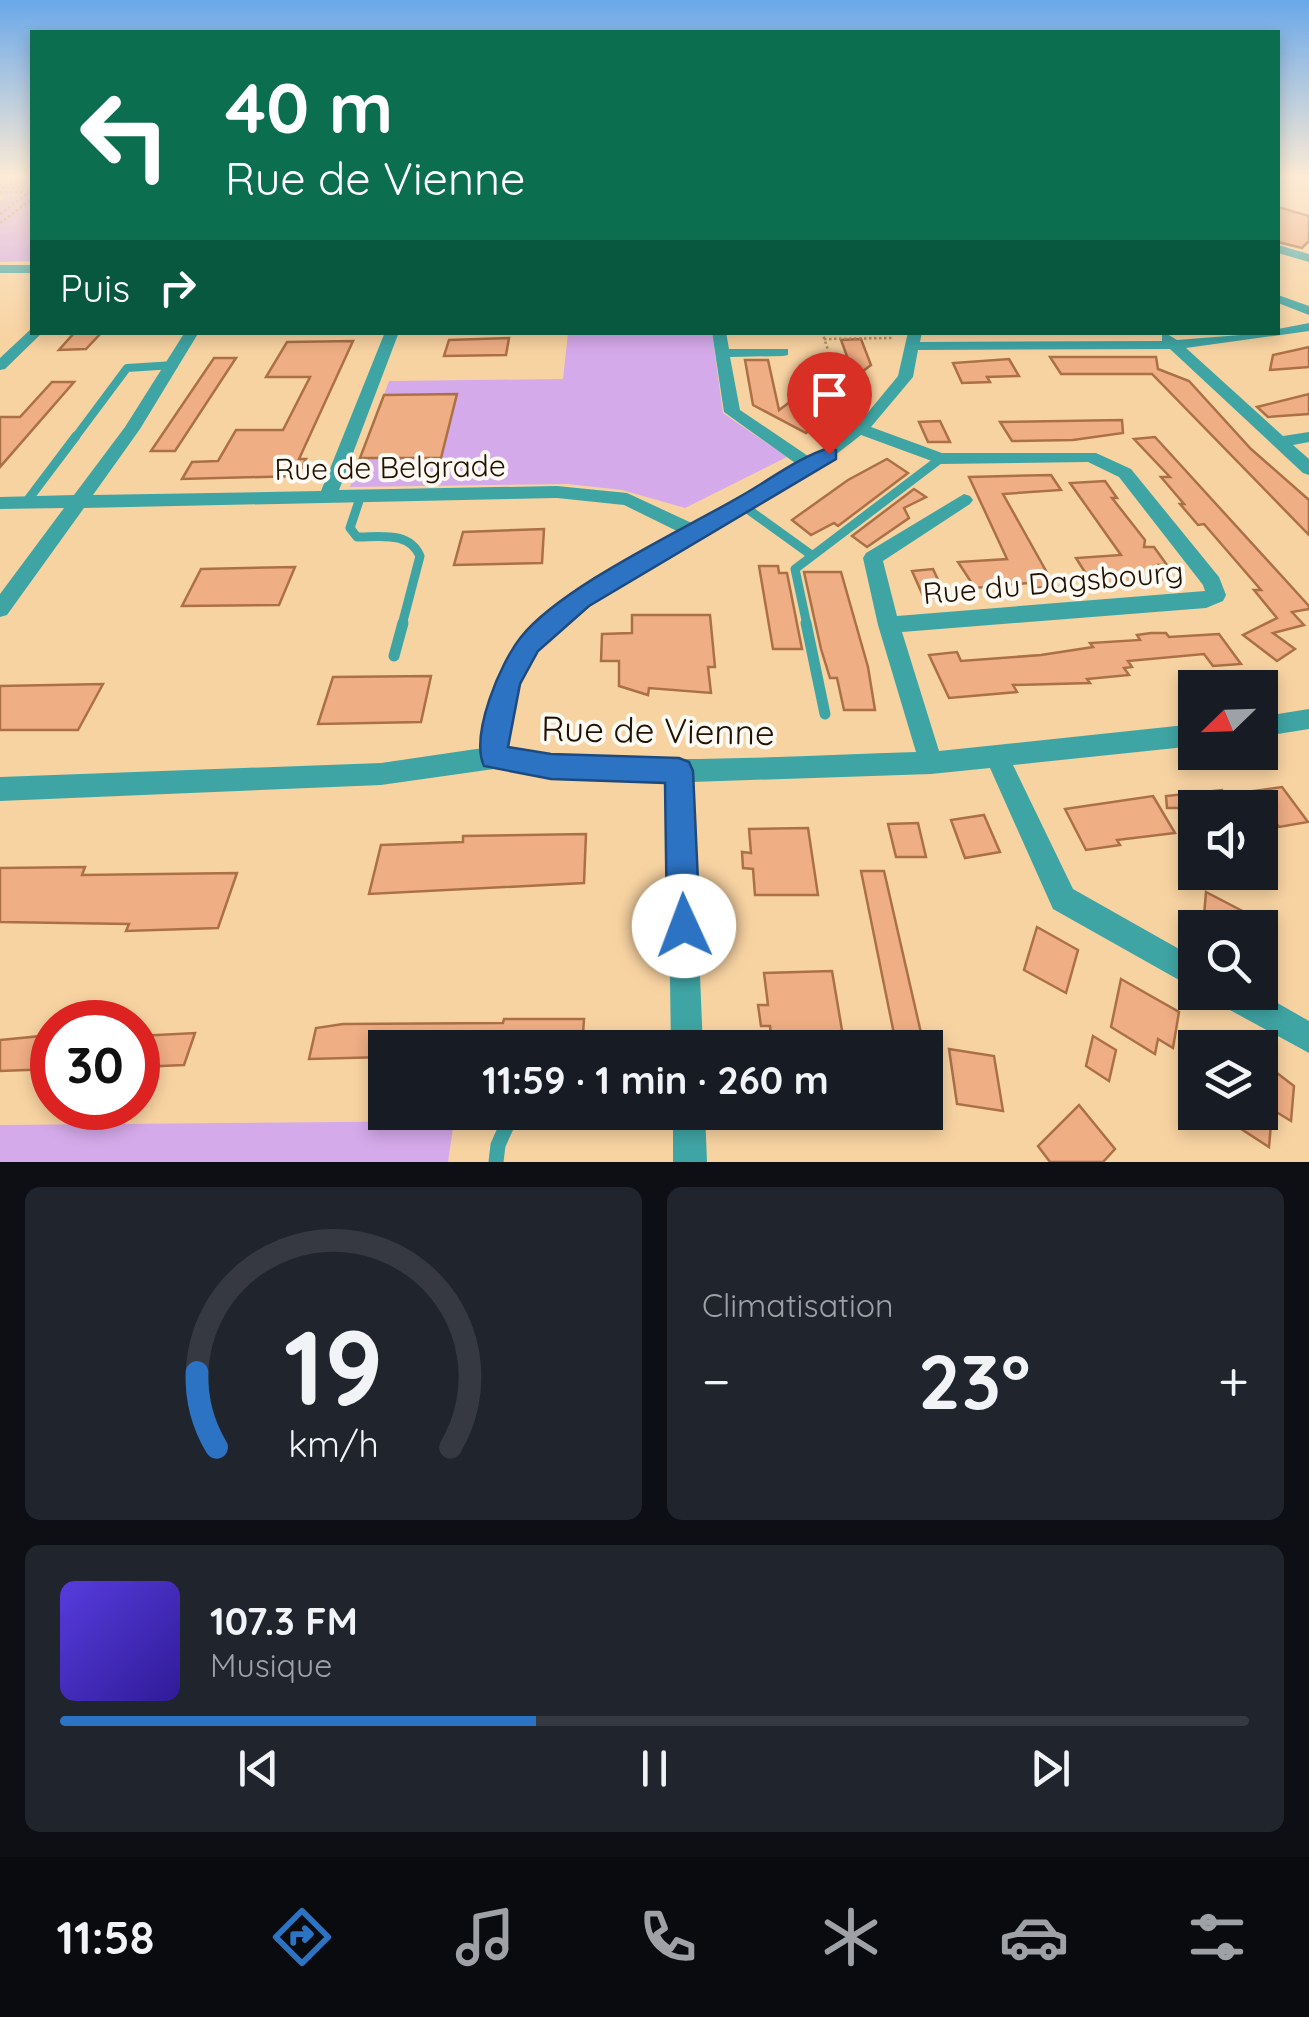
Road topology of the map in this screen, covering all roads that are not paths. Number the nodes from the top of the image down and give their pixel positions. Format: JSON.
{"nodes":[{"id":1,"x":1280,"y":250,"type":"edge"},
{"id":2,"x":1309,"y":258,"type":"edge"},
{"id":3,"x":0,"y":269,"type":"edge"},
{"id":4,"x":30,"y":269,"type":"edge"},
{"id":5,"x":1280,"y":300,"type":"edge"},
{"id":6,"x":1309,"y":311,"type":"edge"},
{"id":7,"x":1309,"y":328,"type":"edge"},
{"id":8,"x":1280,"y":334,"type":"edge"},
{"id":9,"x":33,"y":335,"type":"edge"},
{"id":10,"x":190,"y":335,"type":"edge"},
{"id":11,"x":391,"y":335,"type":"edge"},
{"id":12,"x":719,"y":335,"type":"edge"},
{"id":13,"x":1275,"y":335,"type":"edge"},
{"id":14,"x":1167,"y":338,"type":"edge"},
{"id":15,"x":915,"y":339,"type":"edge"},
{"id":16,"x":783,"y":352,"type":"dead end"},
{"id":17,"x":722,"y":353,"type":"junction"},
{"id":18,"x":175,"y":365,"type":"junction"},
{"id":19,"x":0,"y":366,"type":"edge"},
{"id":20,"x":864,"y":428,"type":"junction"},
{"id":21,"x":1309,"y":438,"type":"edge"},
{"id":22,"x":1280,"y":442,"type":"junction"},
{"id":23,"x":940,"y":458,"type":"junction"},
{"id":24,"x":810,"y":466,"type":"junction"},
{"id":25,"x":1309,"y":469,"type":"edge"},
{"id":26,"x":361,"y":495,"type":"junction"},
{"id":27,"x":328,"y":496,"type":"junction"},
{"id":28,"x":964,"y":500,"type":"dead end"},
{"id":29,"x":79,"y":501,"type":"junction"},
{"id":30,"x":26,"y":502,"type":"junction"},
{"id":31,"x":0,"y":503,"type":"edge"},
{"id":32,"x":742,"y":505,"type":"junction"},
{"id":33,"x":694,"y":532,"type":"junction"},
{"id":34,"x":810,"y":554,"type":"junction"},
{"id":35,"x":0,"y":610,"type":"edge"},
{"id":36,"x":889,"y":626,"type":"junction"},
{"id":37,"x":394,"y":656,"type":"dead end"},
{"id":38,"x":825,"y":714,"type":"dead end"},
{"id":39,"x":1309,"y":719,"type":"edge"},
{"id":40,"x":1278,"y":724,"type":"edge"},
{"id":41,"x":1178,"y":737,"type":"edge"},
{"id":42,"x":996,"y":757,"type":"junction"},
{"id":43,"x":494,"y":758,"type":"junction"},
{"id":44,"x":932,"y":763,"type":"junction"},
{"id":45,"x":679,"y":771,"type":"junction"},
{"id":46,"x":0,"y":789,"type":"edge"},
{"id":47,"x":1178,"y":964,"type":"edge"},
{"id":48,"x":1260,"y":1010,"type":"edge"},
{"id":49,"x":686,"y":1030,"type":"edge"},
{"id":50,"x":1309,"y":1038,"type":"edge"},
{"id":51,"x":505,"y":1130,"type":"edge"},
{"id":52,"x":689,"y":1130,"type":"edge"},
{"id":53,"x":496,"y":1162,"type":"edge"},
{"id":54,"x":690,"y":1162,"type":"edge"}],
"edges":[{"from":1,"to":2,"type":"street"},
{"from":3,"to":4,"type":"street"},
{"from":5,"to":6,"type":"street"},
{"from":7,"to":8,"type":"street"},
{"from":9,"to":19,"type":"street"},
{"from":10,"to":18,"type":"street"},
{"from":11,"to":27,"type":"street"},
{"from":12,"to":17,"type":"street"},
{"from":13,"to":14,"type":"street"},
{"from":14,"to":15,"type":"street"},
{"from":14,"to":22,"type":"street"},
{"from":15,"to":20,"type":"street"},
{"from":16,"to":17,"type":"street"},
{"from":17,"to":24,"type":"street"},
{"from":18,"to":29,"type":"street"},
{"from":18,"to":30,"type":"lane"},
{"from":20,"to":23,"type":"street","name":"Rue du Dagsbourg"},
{"from":20,"to":24,"type":"street"},
{"from":21,"to":22,"type":"street"},
{"from":22,"to":25,"type":"street"},
{"from":23,"to":34,"type":"lane"},
{"from":23,"to":36,"type":"street","name":"Rue du Dagsbourg"},
{"from":24,"to":32,"type":"street"},
{"from":26,"to":27,"type":"street","name":"Rue de Belgrade"},
{"from":26,"to":33,"type":"street","name":"Rue de Belgrade"},
{"from":26,"to":37,"type":"lane"},
{"from":27,"to":29,"type":"street","name":"Rue de Belgrade"},
{"from":28,"to":36,"type":"street","name":"Rue du Dagsbourg"},
{"from":29,"to":30,"type":"street","name":"Rue de Belgrade"},
{"from":29,"to":35,"type":"street"},
{"from":30,"to":31,"type":"street","name":"Rue de Belgrade"},
{"from":32,"to":33,"type":"street"},
{"from":32,"to":34,"type":"lane"},
{"from":33,"to":43,"type":"street"},
{"from":34,"to":38,"type":"lane"},
{"from":36,"to":44,"type":"street","name":"Rue du Dagsbourg"},
{"from":39,"to":40,"type":"street"},
{"from":41,"to":42,"type":"street","name":"Rue de Vienne"},
{"from":42,"to":44,"type":"street","name":"Rue de Vienne"},
{"from":42,"to":47,"type":"street"},
{"from":43,"to":45,"type":"street","name":"Rue de Vienne"},
{"from":43,"to":46,"type":"street","name":"Rue de Vienne"},
{"from":44,"to":45,"type":"street","name":"Rue de Vienne"},
{"from":45,"to":49,"type":"street"},
{"from":48,"to":50,"type":"street"},
{"from":51,"to":53,"type":"lane"},
{"from":52,"to":54,"type":"street"}]}
